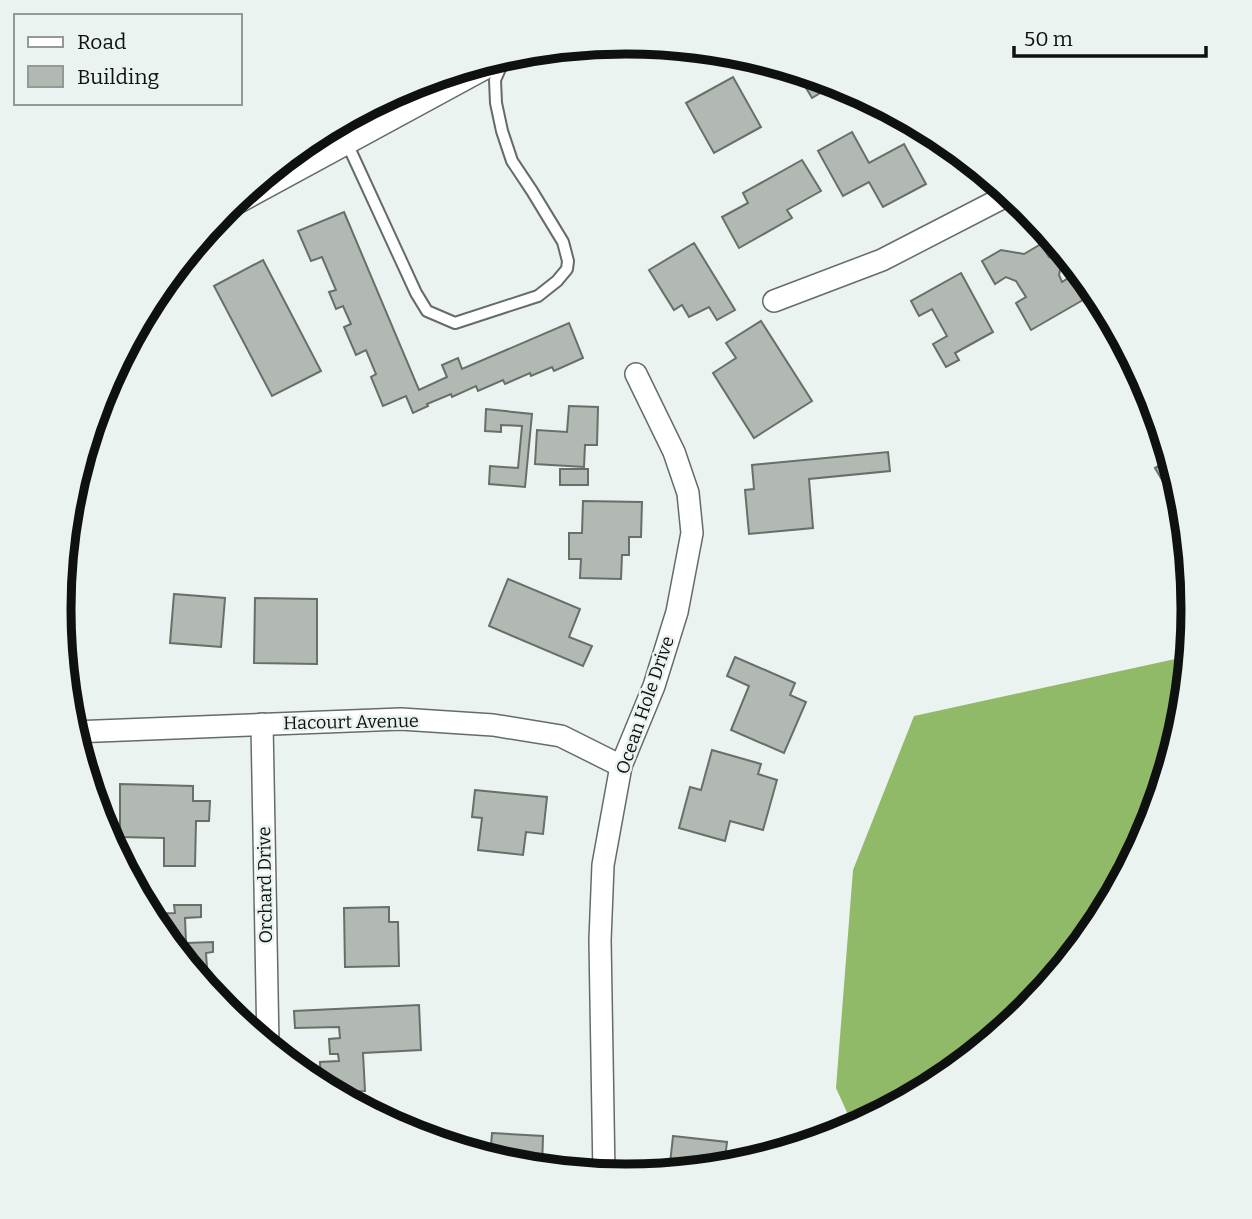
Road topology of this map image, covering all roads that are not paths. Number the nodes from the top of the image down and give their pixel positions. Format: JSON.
{"nodes":[{"id":1,"x":500,"y":69,"type":"edge"},
{"id":2,"x":413,"y":97,"type":"edge"},
{"id":3,"x":355,"y":125,"type":"edge"},
{"id":4,"x":342,"y":133,"type":"edge"},
{"id":5,"x":1000,"y":199,"type":"edge"},
{"id":6,"x":774,"y":302,"type":"dead end"},
{"id":7,"x":636,"y":374,"type":"dead end"},
{"id":8,"x":262,"y":724,"type":"junction"},
{"id":9,"x":84,"y":732,"type":"edge"},
{"id":10,"x":621,"y":765,"type":"junction"},
{"id":11,"x":268,"y":1033,"type":"edge"},
{"id":12,"x":604,"y":1164,"type":"edge"}],
"edges":[{"from":1,"to":4,"type":"lane"},
{"from":2,"to":3,"type":"main road"},
{"from":5,"to":6,"type":"street"},
{"from":7,"to":10,"type":"street","name":"Ocean Hole Drive"},
{"from":8,"to":9,"type":"street","name":"Hacourt Avenue"},
{"from":8,"to":10,"type":"street","name":"Hacourt Avenue"},
{"from":8,"to":11,"type":"street","name":"Orchard Drive"},
{"from":10,"to":12,"type":"street","name":"Ocean Hole Drive"}]}
